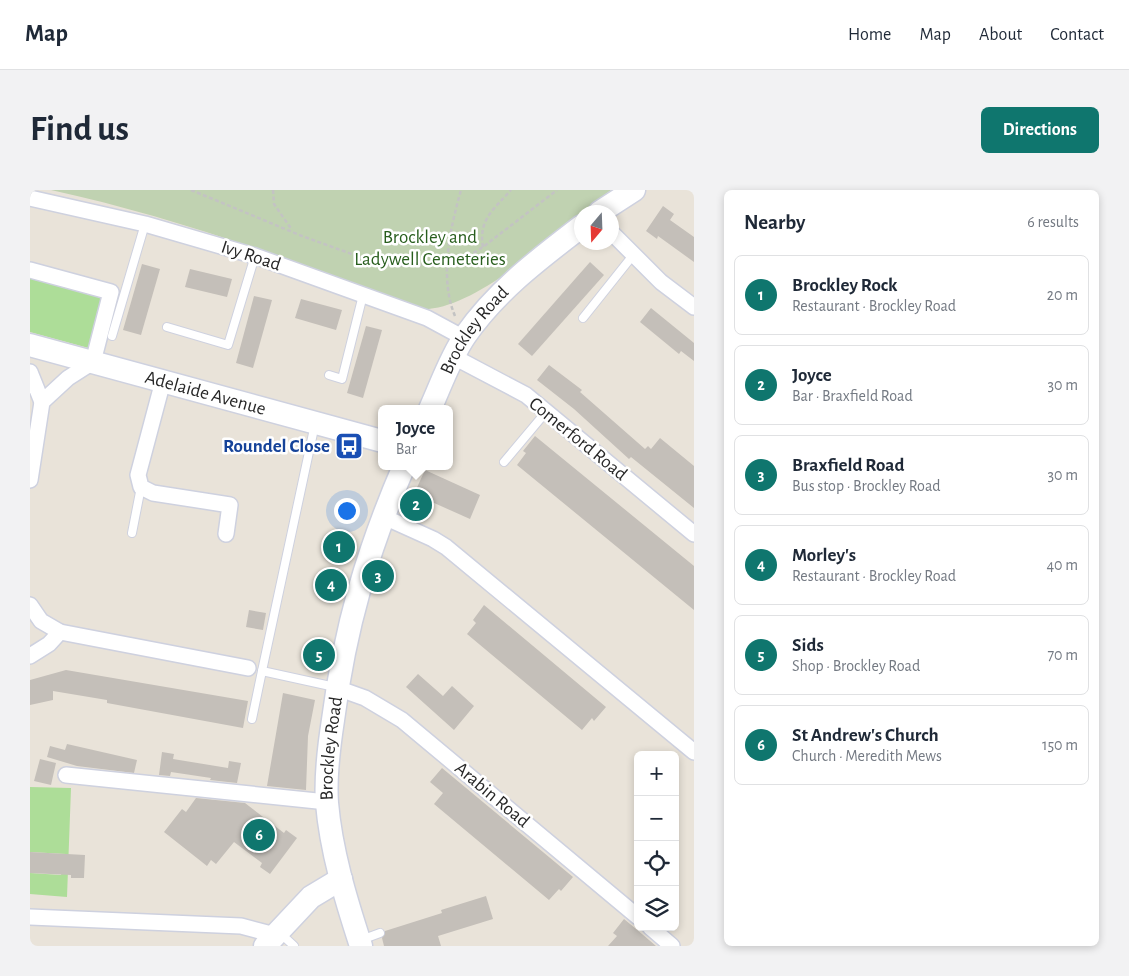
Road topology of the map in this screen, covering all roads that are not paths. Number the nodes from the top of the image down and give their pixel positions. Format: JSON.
{"nodes":[{"id":1,"x":634,"y":190,"type":"edge"},
{"id":2,"x":30,"y":198,"type":"edge"},
{"id":3,"x":611,"y":205,"type":"edge"},
{"id":4,"x":145,"y":224,"type":"junction"},
{"id":5,"x":574,"y":232,"type":"edge"},
{"id":6,"x":619,"y":239,"type":"edge"},
{"id":7,"x":634,"y":254,"type":"junction"},
{"id":8,"x":256,"y":256,"type":"junction"},
{"id":9,"x":30,"y":270,"type":"edge"},
{"id":10,"x":363,"y":295,"type":"junction"},
{"id":11,"x":694,"y":308,"type":"edge"},
{"id":12,"x":583,"y":318,"type":"dead end"},
{"id":13,"x":167,"y":327,"type":"dead end"},
{"id":14,"x":112,"y":336,"type":"dead end"},
{"id":15,"x":30,"y":345,"type":"edge"},
{"id":16,"x":459,"y":347,"type":"junction"},
{"id":17,"x":93,"y":362,"type":"junction"},
{"id":18,"x":30,"y":372,"type":"edge"},
{"id":19,"x":329,"y":375,"type":"dead end"},
{"id":20,"x":162,"y":381,"type":"junction"},
{"id":21,"x":42,"y":402,"type":"junction"},
{"id":22,"x":432,"y":405,"type":"edge"},
{"id":23,"x":546,"y":412,"type":"junction"},
{"id":24,"x":315,"y":423,"type":"junction"},
{"id":25,"x":378,"y":441,"type":"edge"},
{"id":26,"x":504,"y":462,"type":"dead end"},
{"id":27,"x":402,"y":470,"type":"edge"},
{"id":28,"x":30,"y":480,"type":"edge"},
{"id":29,"x":141,"y":487,"type":"junction"},
{"id":30,"x":382,"y":516,"type":"junction"},
{"id":31,"x":132,"y":533,"type":"dead end"},
{"id":32,"x":226,"y":534,"type":"dead end"},
{"id":33,"x":694,"y":534,"type":"edge"},
{"id":34,"x":30,"y":606,"type":"edge"},
{"id":35,"x":60,"y":632,"type":"junction"},
{"id":36,"x":30,"y":656,"type":"edge"},
{"id":37,"x":255,"y":670,"type":"junction"},
{"id":38,"x":337,"y":688,"type":"junction"},
{"id":39,"x":252,"y":719,"type":"dead end"},
{"id":40,"x":694,"y":752,"type":"edge"},
{"id":41,"x":66,"y":775,"type":"dead end"},
{"id":42,"x":327,"y":802,"type":"junction"},
{"id":43,"x":341,"y":879,"type":"junction"},
{"id":44,"x":634,"y":914,"type":"edge"},
{"id":45,"x":30,"y":917,"type":"edge"},
{"id":46,"x":655,"y":931,"type":"edge"},
{"id":47,"x":380,"y":933,"type":"dead end"},
{"id":48,"x":278,"y":940,"type":"edge"},
{"id":49,"x":360,"y":943,"type":"edge"},
{"id":50,"x":672,"y":946,"type":"edge"}],
"edges":[{"from":1,"to":3,"type":"main road"},
{"from":2,"to":4,"type":"street","name":"Ivy Road"},
{"from":4,"to":8,"type":"street","name":"Ivy Road"},
{"from":4,"to":14,"type":"lane"},
{"from":5,"to":16,"type":"main road","name":"Brockley Road"},
{"from":6,"to":7,"type":"street"},
{"from":7,"to":11,"type":"street"},
{"from":7,"to":12,"type":"lane"},
{"from":8,"to":10,"type":"street","name":"Ivy Road"},
{"from":8,"to":13,"type":"lane"},
{"from":9,"to":17,"type":"street"},
{"from":10,"to":16,"type":"street","name":"Ivy Road"},
{"from":10,"to":19,"type":"lane"},
{"from":15,"to":17,"type":"main road","name":"Adelaide Avenue"},
{"from":16,"to":22,"type":"main road","name":"Brockley Road"},
{"from":16,"to":23,"type":"street","name":"Comerford Road"},
{"from":17,"to":20,"type":"main road","name":"Adelaide Avenue"},
{"from":17,"to":21,"type":"street"},
{"from":18,"to":21,"type":"street"},
{"from":20,"to":24,"type":"main road","name":"Adelaide Avenue"},
{"from":20,"to":29,"type":"street"},
{"from":21,"to":28,"type":"street"},
{"from":23,"to":26,"type":"lane"},
{"from":23,"to":33,"type":"street","name":"Comerford Road"},
{"from":24,"to":25,"type":"main road","name":"Adelaide Avenue"},
{"from":24,"to":37,"type":"lane"},
{"from":27,"to":30,"type":"main road","name":"Brockley Road"},
{"from":29,"to":31,"type":"lane"},
{"from":29,"to":32,"type":"street"},
{"from":30,"to":38,"type":"main road","name":"Brockley Road"},
{"from":30,"to":40,"type":"street"},
{"from":34,"to":35,"type":"street"},
{"from":35,"to":36,"type":"street"},
{"from":35,"to":37,"type":"street"},
{"from":37,"to":38,"type":"lane"},
{"from":37,"to":39,"type":"lane"},
{"from":38,"to":42,"type":"main road","name":"Brockley Road"},
{"from":38,"to":44,"type":"street","name":"Arabin Road"},
{"from":41,"to":42,"type":"street"},
{"from":42,"to":43,"type":"main road","name":"Brockley Road"},
{"from":43,"to":48,"type":"main road"},
{"from":43,"to":49,"type":"main road","name":"Brockley Road"},
{"from":45,"to":48,"type":"street"},
{"from":46,"to":50,"type":"street"},
{"from":47,"to":49,"type":"lane"}]}
